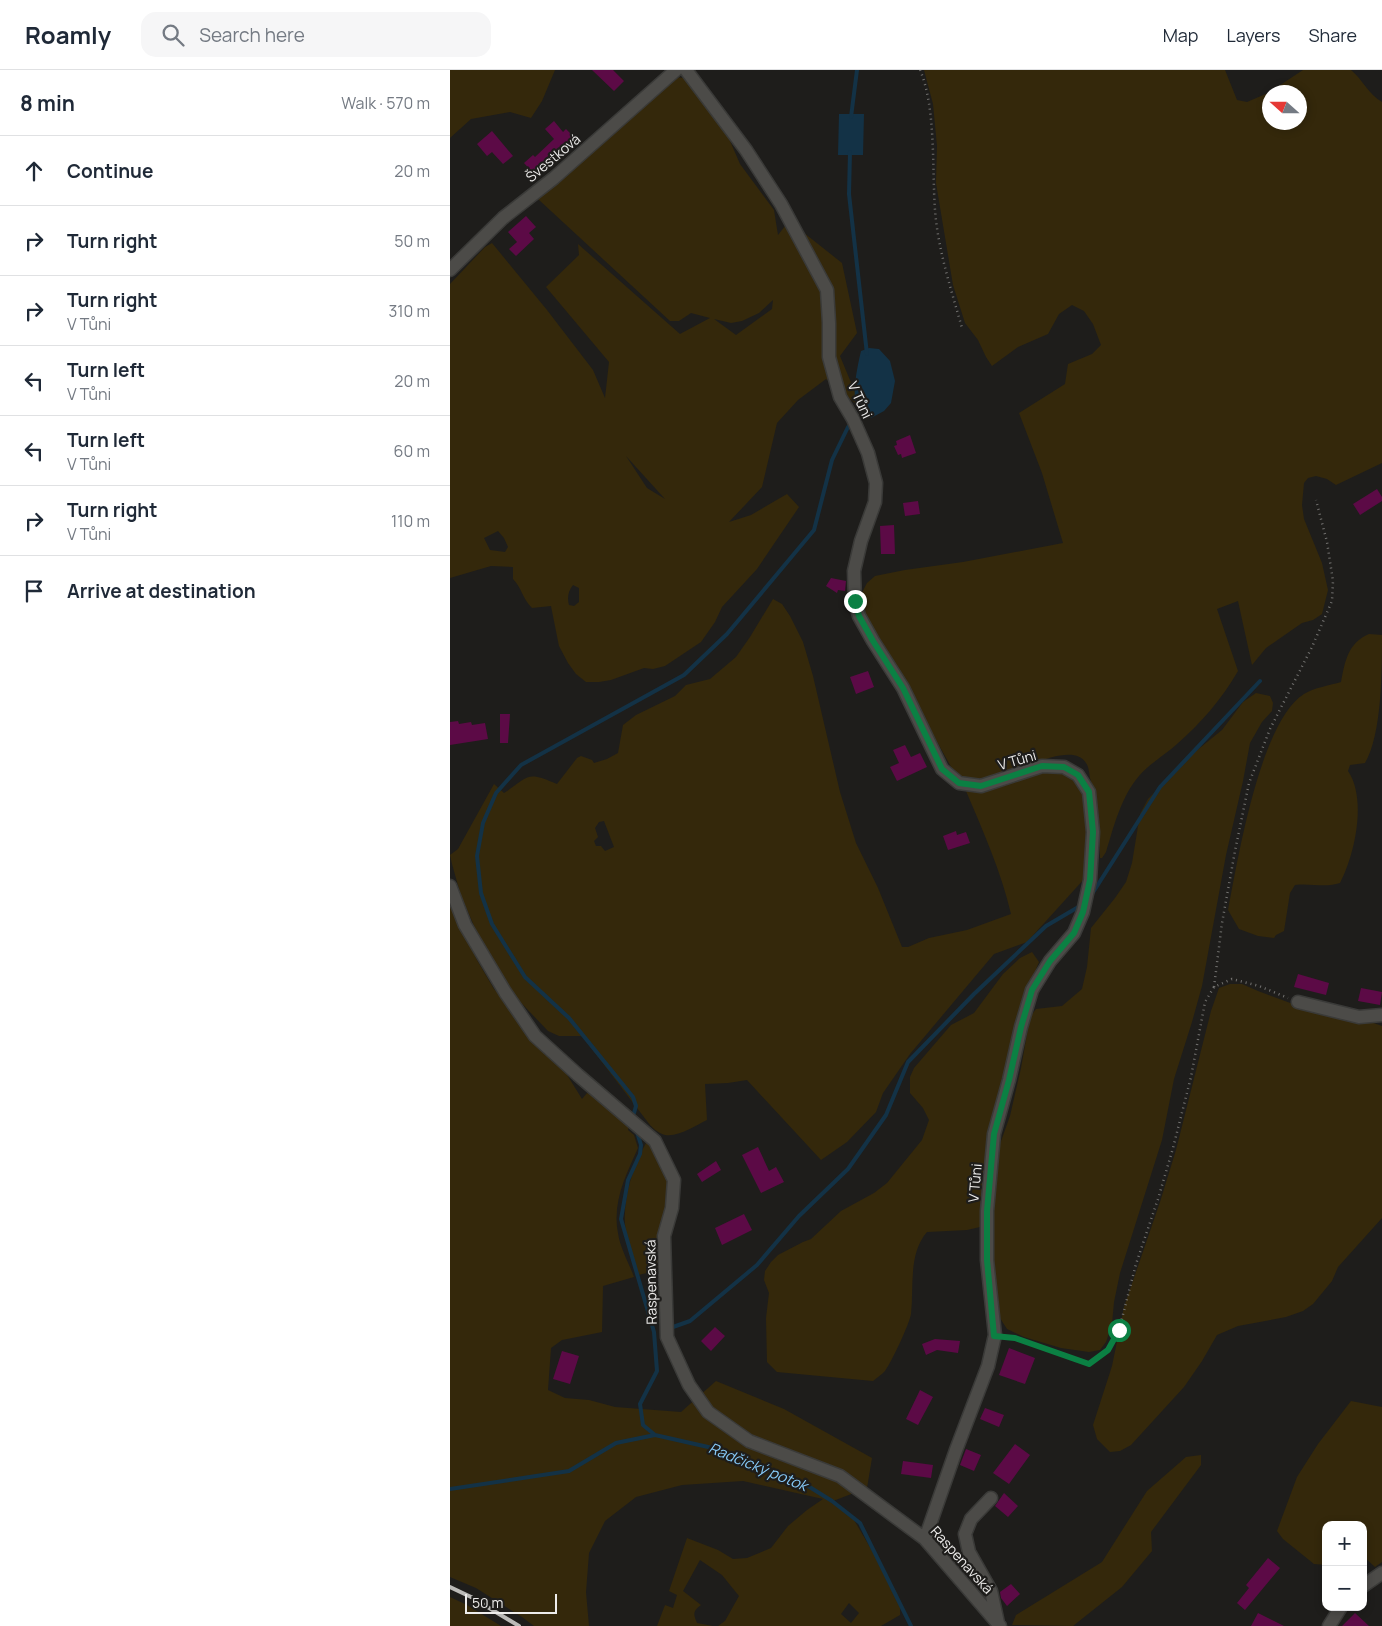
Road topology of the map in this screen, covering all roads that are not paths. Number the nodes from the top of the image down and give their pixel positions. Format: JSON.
{"nodes":[{"id":1,"x":676,"y":70,"type":"edge"},
{"id":2,"x":686,"y":70,"type":"edge"},
{"id":3,"x":450,"y":270,"type":"edge"},
{"id":4,"x":450,"y":886,"type":"edge"},
{"id":5,"x":1298,"y":1002,"type":"road end"},
{"id":6,"x":1382,"y":1015,"type":"edge"},
{"id":7,"x":991,"y":1498,"type":"dead end"},
{"id":8,"x":925,"y":1539,"type":"junction"},
{"id":9,"x":1382,"y":1573,"type":"edge"},
{"id":10,"x":1367,"y":1583,"type":"edge"},
{"id":11,"x":1338,"y":1611,"type":"edge"},
{"id":12,"x":999,"y":1626,"type":"edge"},
{"id":13,"x":1329,"y":1626,"type":"edge"}],
"edges":[{"from":1,"to":3,"type":"street","name":"Švestková"},
{"from":2,"to":8,"type":"street","name":"V Tůni"},
{"from":4,"to":8,"type":"street","name":"Raspenavská"},
{"from":5,"to":6,"type":"street"},
{"from":7,"to":12,"type":"street","name":"Raspenavská"},
{"from":8,"to":12,"type":"street","name":"Raspenavská"},
{"from":9,"to":10,"type":"street"},
{"from":11,"to":13,"type":"street"}]}
